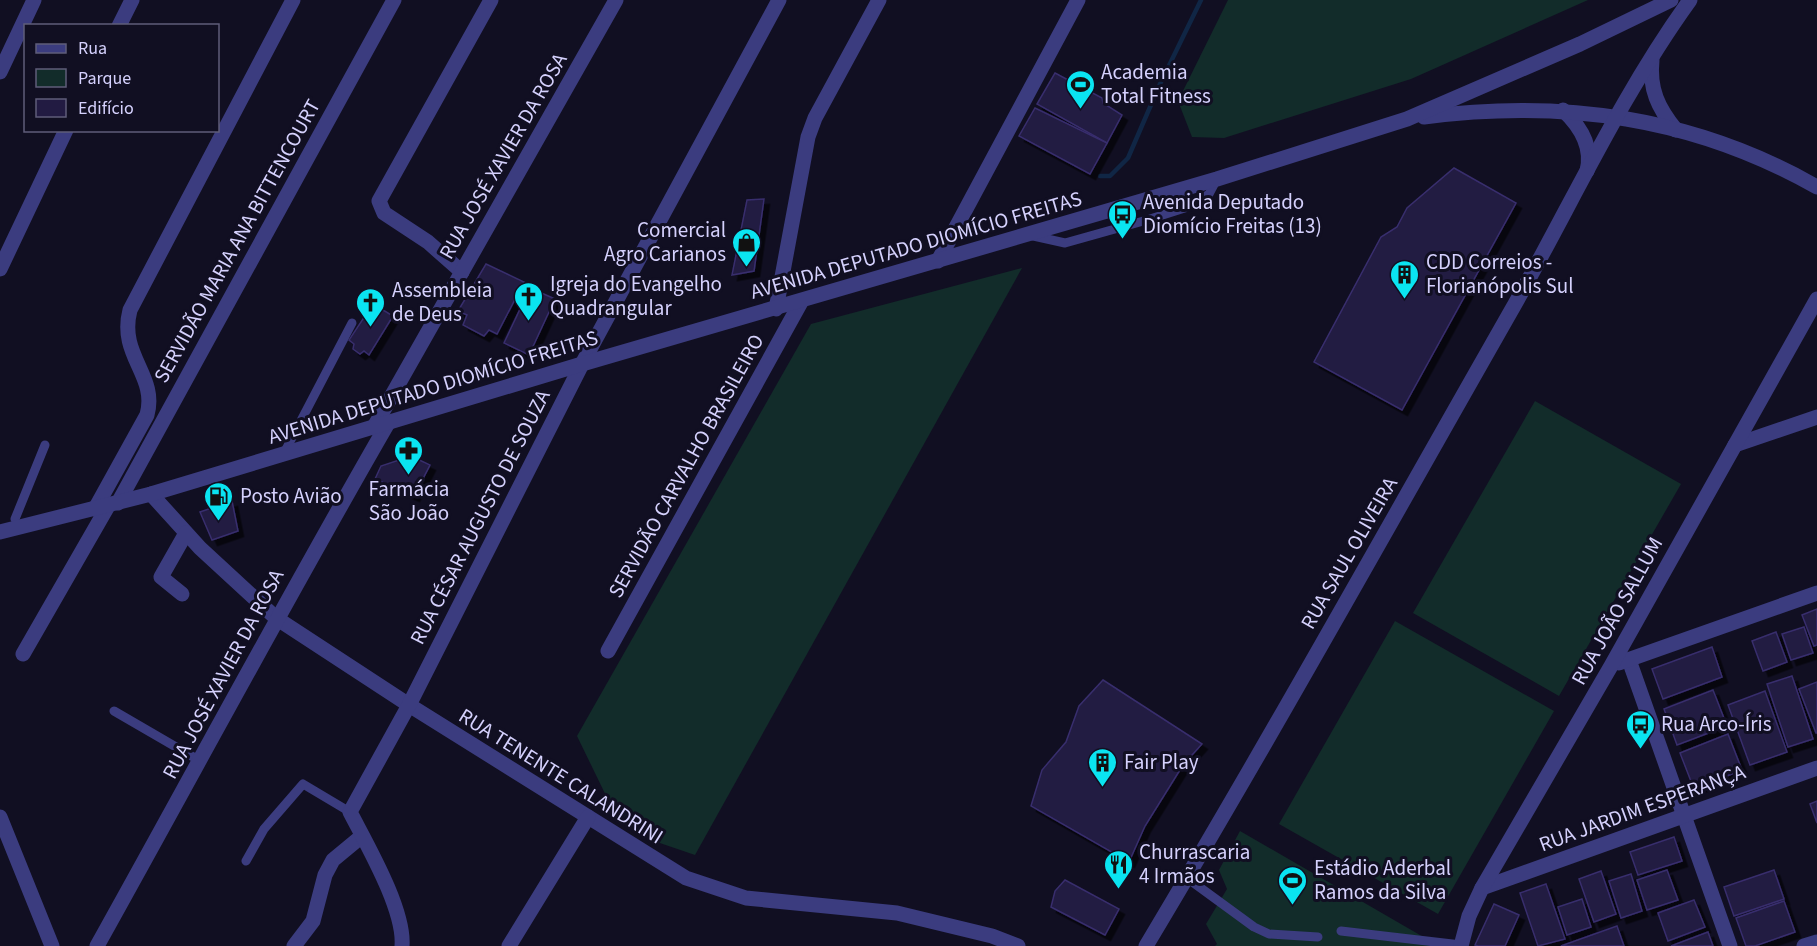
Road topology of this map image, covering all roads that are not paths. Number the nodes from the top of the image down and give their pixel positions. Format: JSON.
{"nodes":[{"id":1,"x":34,"y":0,"type":"edge"},
{"id":2,"x":132,"y":0,"type":"edge"},
{"id":3,"x":293,"y":0,"type":"edge"},
{"id":4,"x":394,"y":0,"type":"edge"},
{"id":5,"x":491,"y":0,"type":"edge"},
{"id":6,"x":616,"y":0,"type":"edge"},
{"id":7,"x":778,"y":0,"type":"edge"},
{"id":8,"x":879,"y":0,"type":"edge"},
{"id":9,"x":1078,"y":0,"type":"edge"},
{"id":10,"x":1671,"y":0,"type":"edge"},
{"id":11,"x":1690,"y":0,"type":"edge"},
{"id":12,"x":120,"y":24,"type":"edge"},
{"id":13,"x":1652,"y":57,"type":"junction"},
{"id":14,"x":0,"y":72,"type":"edge"},
{"id":15,"x":1563,"y":110,"type":"junction"},
{"id":16,"x":1617,"y":118,"type":"junction"},
{"id":17,"x":1407,"y":119,"type":"junction"},
{"id":18,"x":1676,"y":130,"type":"junction"},
{"id":19,"x":65,"y":132,"type":"edge"},
{"id":20,"x":1585,"y":178,"type":"junction"},
{"id":21,"x":1817,"y":187,"type":"edge"},
{"id":22,"x":938,"y":261,"type":"junction"},
{"id":23,"x":0,"y":269,"type":"edge"},
{"id":24,"x":462,"y":272,"type":"junction"},
{"id":25,"x":1817,"y":299,"type":"edge"},
{"id":26,"x":801,"y":302,"type":"junction"},
{"id":27,"x":776,"y":309,"type":"junction"},
{"id":28,"x":352,"y":323,"type":"dead end"},
{"id":29,"x":582,"y":364,"type":"junction"},
{"id":30,"x":170,"y":408,"type":"junction"},
{"id":31,"x":147,"y":415,"type":"junction"},
{"id":32,"x":1817,"y":417,"type":"edge"},
{"id":33,"x":381,"y":425,"type":"junction"},
{"id":34,"x":138,"y":432,"type":"junction"},
{"id":35,"x":45,"y":445,"type":"dead end"},
{"id":36,"x":1735,"y":445,"type":"junction"},
{"id":37,"x":283,"y":455,"type":"junction"},
{"id":38,"x":144,"y":456,"type":"junction"},
{"id":39,"x":151,"y":494,"type":"junction"},
{"id":40,"x":107,"y":506,"type":"junction"},
{"id":41,"x":57,"y":517,"type":"junction"},
{"id":42,"x":8,"y":520,"type":"edge"},
{"id":43,"x":0,"y":532,"type":"edge"},
{"id":44,"x":186,"y":533,"type":"junction"},
{"id":45,"x":1817,"y":593,"type":"edge"},
{"id":46,"x":182,"y":594,"type":"dead end"},
{"id":47,"x":276,"y":618,"type":"junction"},
{"id":48,"x":608,"y":651,"type":"dead end"},
{"id":49,"x":23,"y":654,"type":"dead end"},
{"id":50,"x":1629,"y":660,"type":"junction"},
{"id":51,"x":1611,"y":666,"type":"junction"},
{"id":52,"x":409,"y":705,"type":"junction"},
{"id":53,"x":114,"y":711,"type":"dead end"},
{"id":54,"x":200,"y":761,"type":"junction"},
{"id":55,"x":1817,"y":768,"type":"edge"},
{"id":56,"x":350,"y":812,"type":"junction"},
{"id":57,"x":1684,"y":816,"type":"junction"},
{"id":58,"x":0,"y":817,"type":"edge"},
{"id":59,"x":588,"y":817,"type":"junction"},
{"id":60,"x":362,"y":836,"type":"junction"},
{"id":61,"x":246,"y":861,"type":"dead end"},
{"id":62,"x":1187,"y":878,"type":"junction"},
{"id":63,"x":1482,"y":888,"type":"junction"},
{"id":64,"x":1341,"y":931,"type":"dead end"},
{"id":65,"x":1318,"y":937,"type":"dead end"},
{"id":66,"x":1817,"y":942,"type":"edge"},
{"id":67,"x":52,"y":946,"type":"edge"},
{"id":68,"x":97,"y":946,"type":"edge"},
{"id":69,"x":294,"y":946,"type":"edge"},
{"id":70,"x":402,"y":946,"type":"edge"},
{"id":71,"x":510,"y":946,"type":"edge"},
{"id":72,"x":1018,"y":946,"type":"edge"},
{"id":73,"x":1146,"y":946,"type":"edge"},
{"id":74,"x":1461,"y":946,"type":"edge"},
{"id":75,"x":1730,"y":946,"type":"edge"},
{"id":76,"x":1804,"y":946,"type":"edge"}],
"edges":[{"from":1,"to":14,"type":"street"},
{"from":2,"to":12,"type":"street"},
{"from":3,"to":31,"type":"street"},
{"from":4,"to":30,"type":"street","name":"SERVIDÃO MARIA ANA BITTENCOURT"},
{"from":5,"to":24,"type":"street"},
{"from":6,"to":24,"type":"street","name":"RUA JOSÉ XAVIER DA ROSA"},
{"from":7,"to":29,"type":"street","name":"RUA CÉSAR AUGUSTO DE SOUZA"},
{"from":8,"to":27,"type":"street"},
{"from":9,"to":22,"type":"street"},
{"from":10,"to":17,"type":"street","name":"AVENIDA DEPUTADO DIOMÍCIO FREITAS"},
{"from":11,"to":13,"type":"street","name":"RUA SAUL OLIVEIRA"},
{"from":13,"to":16,"type":"street","name":"RUA SAUL OLIVEIRA"},
{"from":13,"to":18,"type":"street"},
{"from":15,"to":16,"type":"street","name":"AVENIDA DEPUTADO DIOMÍCIO FREITAS"},
{"from":15,"to":17,"type":"street","name":"AVENIDA DEPUTADO DIOMÍCIO FREITAS"},
{"from":15,"to":20,"type":"street","name":"RUA SAUL OLIVEIRA"},
{"from":16,"to":18,"type":"street","name":"AVENIDA DEPUTADO DIOMÍCIO FREITAS"},
{"from":16,"to":20,"type":"street","name":"RUA SAUL OLIVEIRA"},
{"from":17,"to":22,"type":"street","name":"AVENIDA DEPUTADO DIOMÍCIO FREITAS"},
{"from":18,"to":21,"type":"street","name":"AVENIDA DEPUTADO DIOMÍCIO FREITAS"},
{"from":19,"to":23,"type":"street"},
{"from":20,"to":62,"type":"street","name":"RUA SAUL OLIVEIRA"},
{"from":22,"to":26,"type":"street","name":"AVENIDA DEPUTADO DIOMÍCIO FREITAS"},
{"from":24,"to":33,"type":"street","name":"RUA JOSÉ XAVIER DA ROSA"},
{"from":25,"to":36,"type":"street","name":"RUA JOÃO SALLUM"},
{"from":26,"to":27,"type":"street","name":"AVENIDA DEPUTADO DIOMÍCIO FREITAS"},
{"from":26,"to":48,"type":"street","name":"SERVIDÃO CARVALHO BRASILEIRO"},
{"from":27,"to":29,"type":"street","name":"AVENIDA DEPUTADO DIOMÍCIO FREITAS"},
{"from":28,"to":37,"type":"lane"},
{"from":29,"to":33,"type":"street","name":"AVENIDA DEPUTADO DIOMÍCIO FREITAS"},
{"from":29,"to":52,"type":"street","name":"RUA CÉSAR AUGUSTO DE SOUZA"},
{"from":30,"to":31,"type":"street"},
{"from":30,"to":38,"type":"street","name":"SERVIDÃO MARIA ANA BITTENCOURT"},
{"from":31,"to":34,"type":"street"},
{"from":32,"to":36,"type":"street"},
{"from":33,"to":37,"type":"street","name":"AVENIDA DEPUTADO DIOMÍCIO FREITAS"},
{"from":33,"to":47,"type":"street","name":"RUA JOSÉ XAVIER DA ROSA"},
{"from":34,"to":38,"type":"street"},
{"from":34,"to":40,"type":"street"},
{"from":35,"to":42,"type":"lane"},
{"from":36,"to":51,"type":"street","name":"RUA JOÃO SALLUM"},
{"from":37,"to":39,"type":"street","name":"AVENIDA DEPUTADO DIOMÍCIO FREITAS"},
{"from":38,"to":40,"type":"street","name":"SERVIDÃO MARIA ANA BITTENCOURT"},
{"from":39,"to":40,"type":"street","name":"AVENIDA DEPUTADO DIOMÍCIO FREITAS"},
{"from":39,"to":44,"type":"street","name":"RUA TENENTE CALANDRINI"},
{"from":40,"to":41,"type":"street","name":"AVENIDA DEPUTADO DIOMÍCIO FREITAS"},
{"from":40,"to":49,"type":"street"},
{"from":41,"to":42,"type":"street","name":"AVENIDA DEPUTADO DIOMÍCIO FREITAS"},
{"from":41,"to":43,"type":"street","name":"AVENIDA DEPUTADO DIOMÍCIO FREITAS"},
{"from":44,"to":46,"type":"street"},
{"from":44,"to":47,"type":"street","name":"RUA TENENTE CALANDRINI"},
{"from":45,"to":50,"type":"street"},
{"from":47,"to":52,"type":"street","name":"RUA TENENTE CALANDRINI"},
{"from":47,"to":54,"type":"street","name":"RUA JOSÉ XAVIER DA ROSA"},
{"from":50,"to":51,"type":"street"},
{"from":50,"to":57,"type":"street"},
{"from":51,"to":63,"type":"street","name":"RUA JOÃO SALLUM"},
{"from":52,"to":56,"type":"street","name":"RUA CÉSAR AUGUSTO DE SOUZA"},
{"from":52,"to":59,"type":"street","name":"RUA TENENTE CALANDRINI"},
{"from":53,"to":54,"type":"lane"},
{"from":54,"to":68,"type":"street","name":"RUA JOSÉ XAVIER DA ROSA"},
{"from":55,"to":57,"type":"street","name":"RUA JARDIM ESPERANÇA"},
{"from":56,"to":60,"type":"street"},
{"from":56,"to":61,"type":"lane"},
{"from":57,"to":63,"type":"street","name":"RUA JARDIM ESPERANÇA"},
{"from":57,"to":75,"type":"street"},
{"from":58,"to":67,"type":"street"},
{"from":59,"to":71,"type":"street"},
{"from":59,"to":72,"type":"street","name":"RUA TENENTE CALANDRINI"},
{"from":60,"to":69,"type":"street"},
{"from":60,"to":70,"type":"street"},
{"from":62,"to":65,"type":"lane"},
{"from":62,"to":73,"type":"street","name":"RUA SAUL OLIVEIRA"},
{"from":63,"to":74,"type":"street","name":"RUA JOÃO SALLUM"},
{"from":64,"to":74,"type":"lane"},
{"from":66,"to":76,"type":"street"}]}
